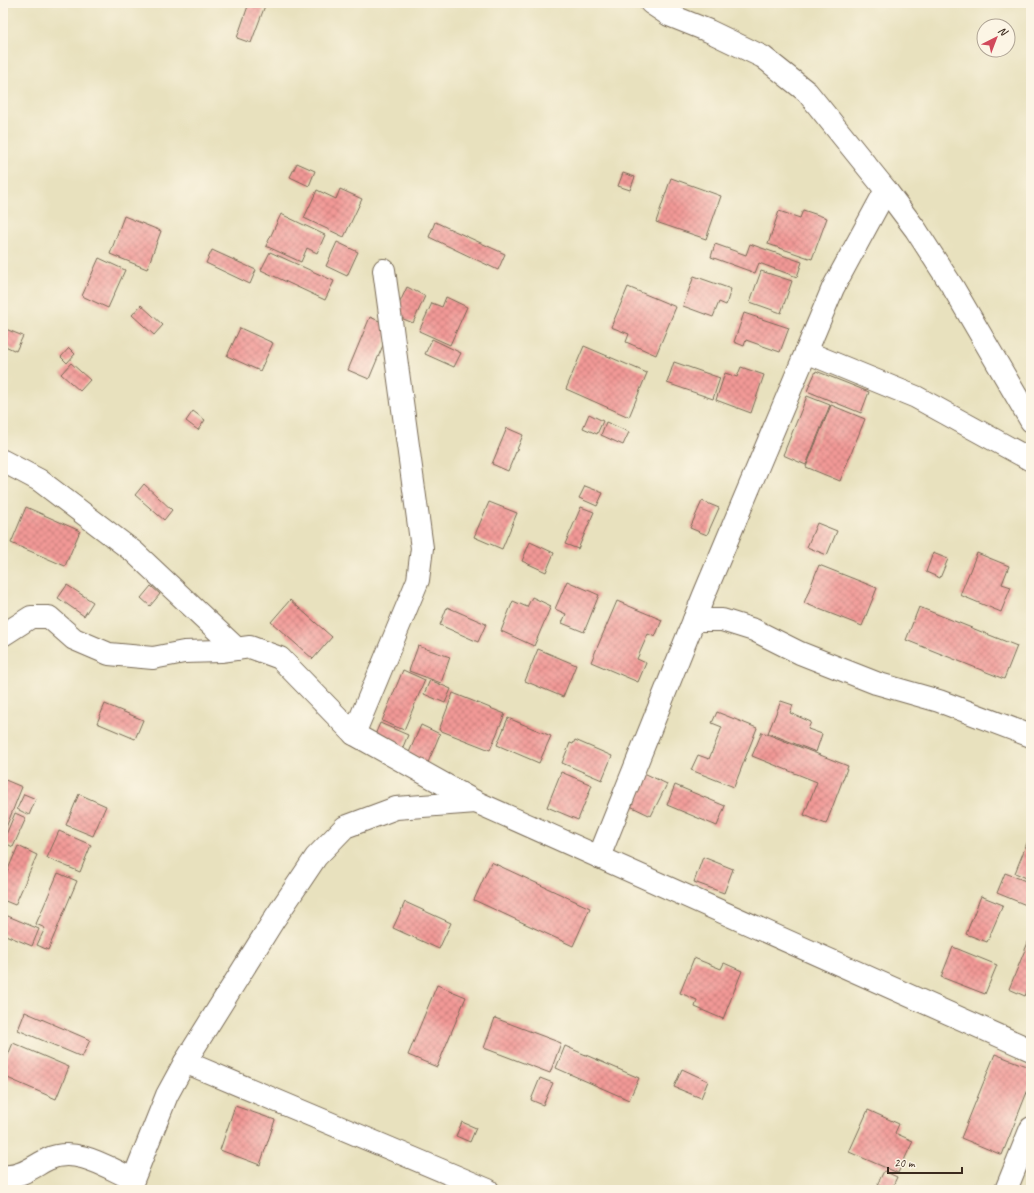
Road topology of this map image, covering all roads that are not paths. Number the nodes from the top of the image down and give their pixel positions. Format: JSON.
{"nodes":[{"id":1,"x":651,"y":3,"type":"edge"},
{"id":2,"x":671,"y":9,"type":"edge"},
{"id":3,"x":886,"y":190,"type":"junction"},
{"id":4,"x":384,"y":270,"type":"dead end"},
{"id":5,"x":806,"y":352,"type":"junction"},
{"id":6,"x":1030,"y":416,"type":"edge"},
{"id":7,"x":1031,"y":460,"type":"edge"},
{"id":8,"x":3,"y":461,"type":"edge"},
{"id":9,"x":694,"y":620,"type":"junction"},
{"id":10,"x":3,"y":635,"type":"edge"},
{"id":11,"x":237,"y":649,"type":"junction"},
{"id":12,"x":354,"y":734,"type":"junction"},
{"id":13,"x":1031,"y":736,"type":"edge"},
{"id":14,"x":476,"y":802,"type":"junction"},
{"id":15,"x":599,"y":857,"type":"junction"},
{"id":16,"x":1031,"y":1050,"type":"edge"},
{"id":17,"x":185,"y":1062,"type":"junction"},
{"id":18,"x":1031,"y":1128,"type":"edge"},
{"id":19,"x":3,"y":1176,"type":"edge"},
{"id":20,"x":131,"y":1185,"type":"edge"},
{"id":21,"x":488,"y":1190,"type":"edge"},
{"id":22,"x":1006,"y":1190,"type":"edge"}],
"edges":[{"from":1,"to":2,"type":"street"},
{"from":2,"to":3,"type":"street"},
{"from":3,"to":5,"type":"street"},
{"from":3,"to":6,"type":"street"},
{"from":4,"to":12,"type":"street"},
{"from":5,"to":7,"type":"street"},
{"from":5,"to":9,"type":"street"},
{"from":8,"to":11,"type":"street"},
{"from":9,"to":13,"type":"street"},
{"from":9,"to":15,"type":"street"},
{"from":10,"to":11,"type":"street"},
{"from":11,"to":12,"type":"street"},
{"from":12,"to":14,"type":"street"},
{"from":14,"to":15,"type":"street"},
{"from":14,"to":17,"type":"street"},
{"from":15,"to":16,"type":"street"},
{"from":17,"to":20,"type":"street"},
{"from":17,"to":21,"type":"street"},
{"from":18,"to":22,"type":"street"},
{"from":19,"to":20,"type":"street"}]}
